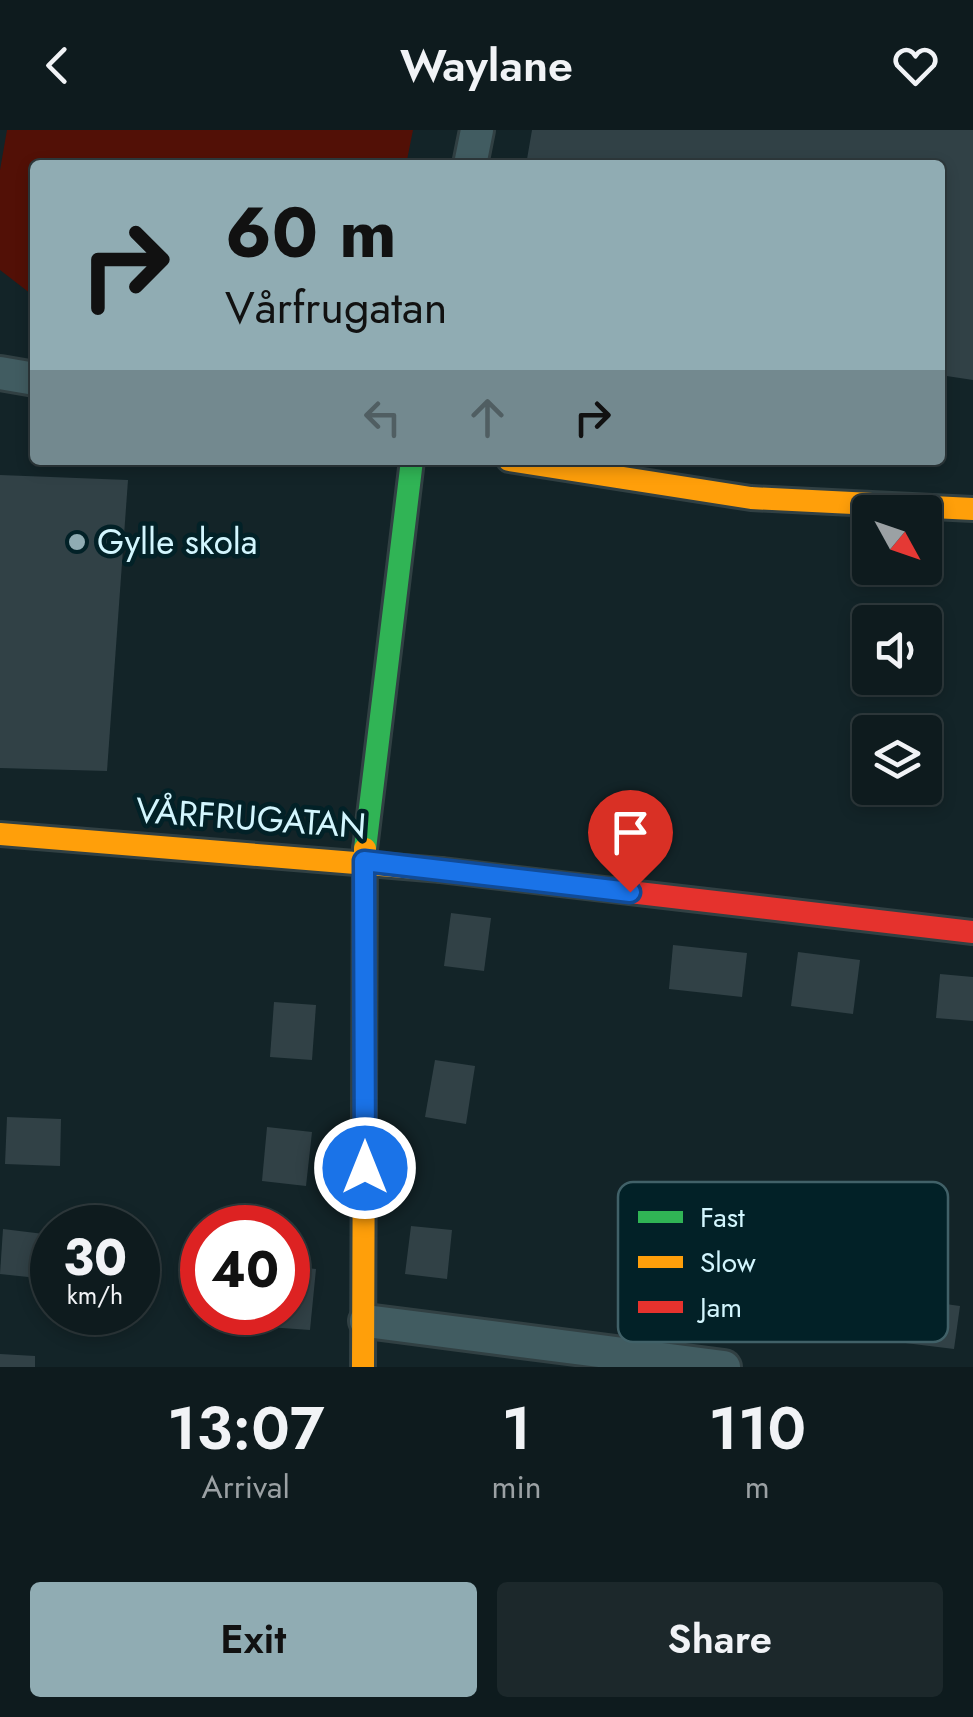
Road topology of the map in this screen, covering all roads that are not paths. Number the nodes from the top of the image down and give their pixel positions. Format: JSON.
{"nodes":[{"id":1,"x":477,"y":130,"type":"edge"},
{"id":2,"x":471,"y":160,"type":"edge"},
{"id":3,"x":0,"y":373,"type":"edge"},
{"id":4,"x":30,"y":378,"type":"edge"},
{"id":5,"x":411,"y":465,"type":"edge"},
{"id":6,"x":541,"y":465,"type":"edge"},
{"id":7,"x":973,"y":510,"type":"edge"},
{"id":8,"x":0,"y":834,"type":"edge"},
{"id":9,"x":364,"y":861,"type":"junction"},
{"id":10,"x":973,"y":932,"type":"edge"},
{"id":11,"x":366,"y":1321,"type":"junction"},
{"id":12,"x":363,"y":1367,"type":"edge"},
{"id":13,"x":724,"y":1367,"type":"edge"}],
"edges":[{"from":1,"to":2,"type":"street"},
{"from":3,"to":4,"type":"street"},
{"from":5,"to":9,"type":"street"},
{"from":6,"to":7,"type":"street"},
{"from":8,"to":9,"type":"street","name":"VÅRFRUGATAN"},
{"from":9,"to":10,"type":"street","name":"VÅRFRUGATAN"},
{"from":9,"to":11,"type":"street"},
{"from":11,"to":12,"type":"street"},
{"from":11,"to":13,"type":"street"}]}
